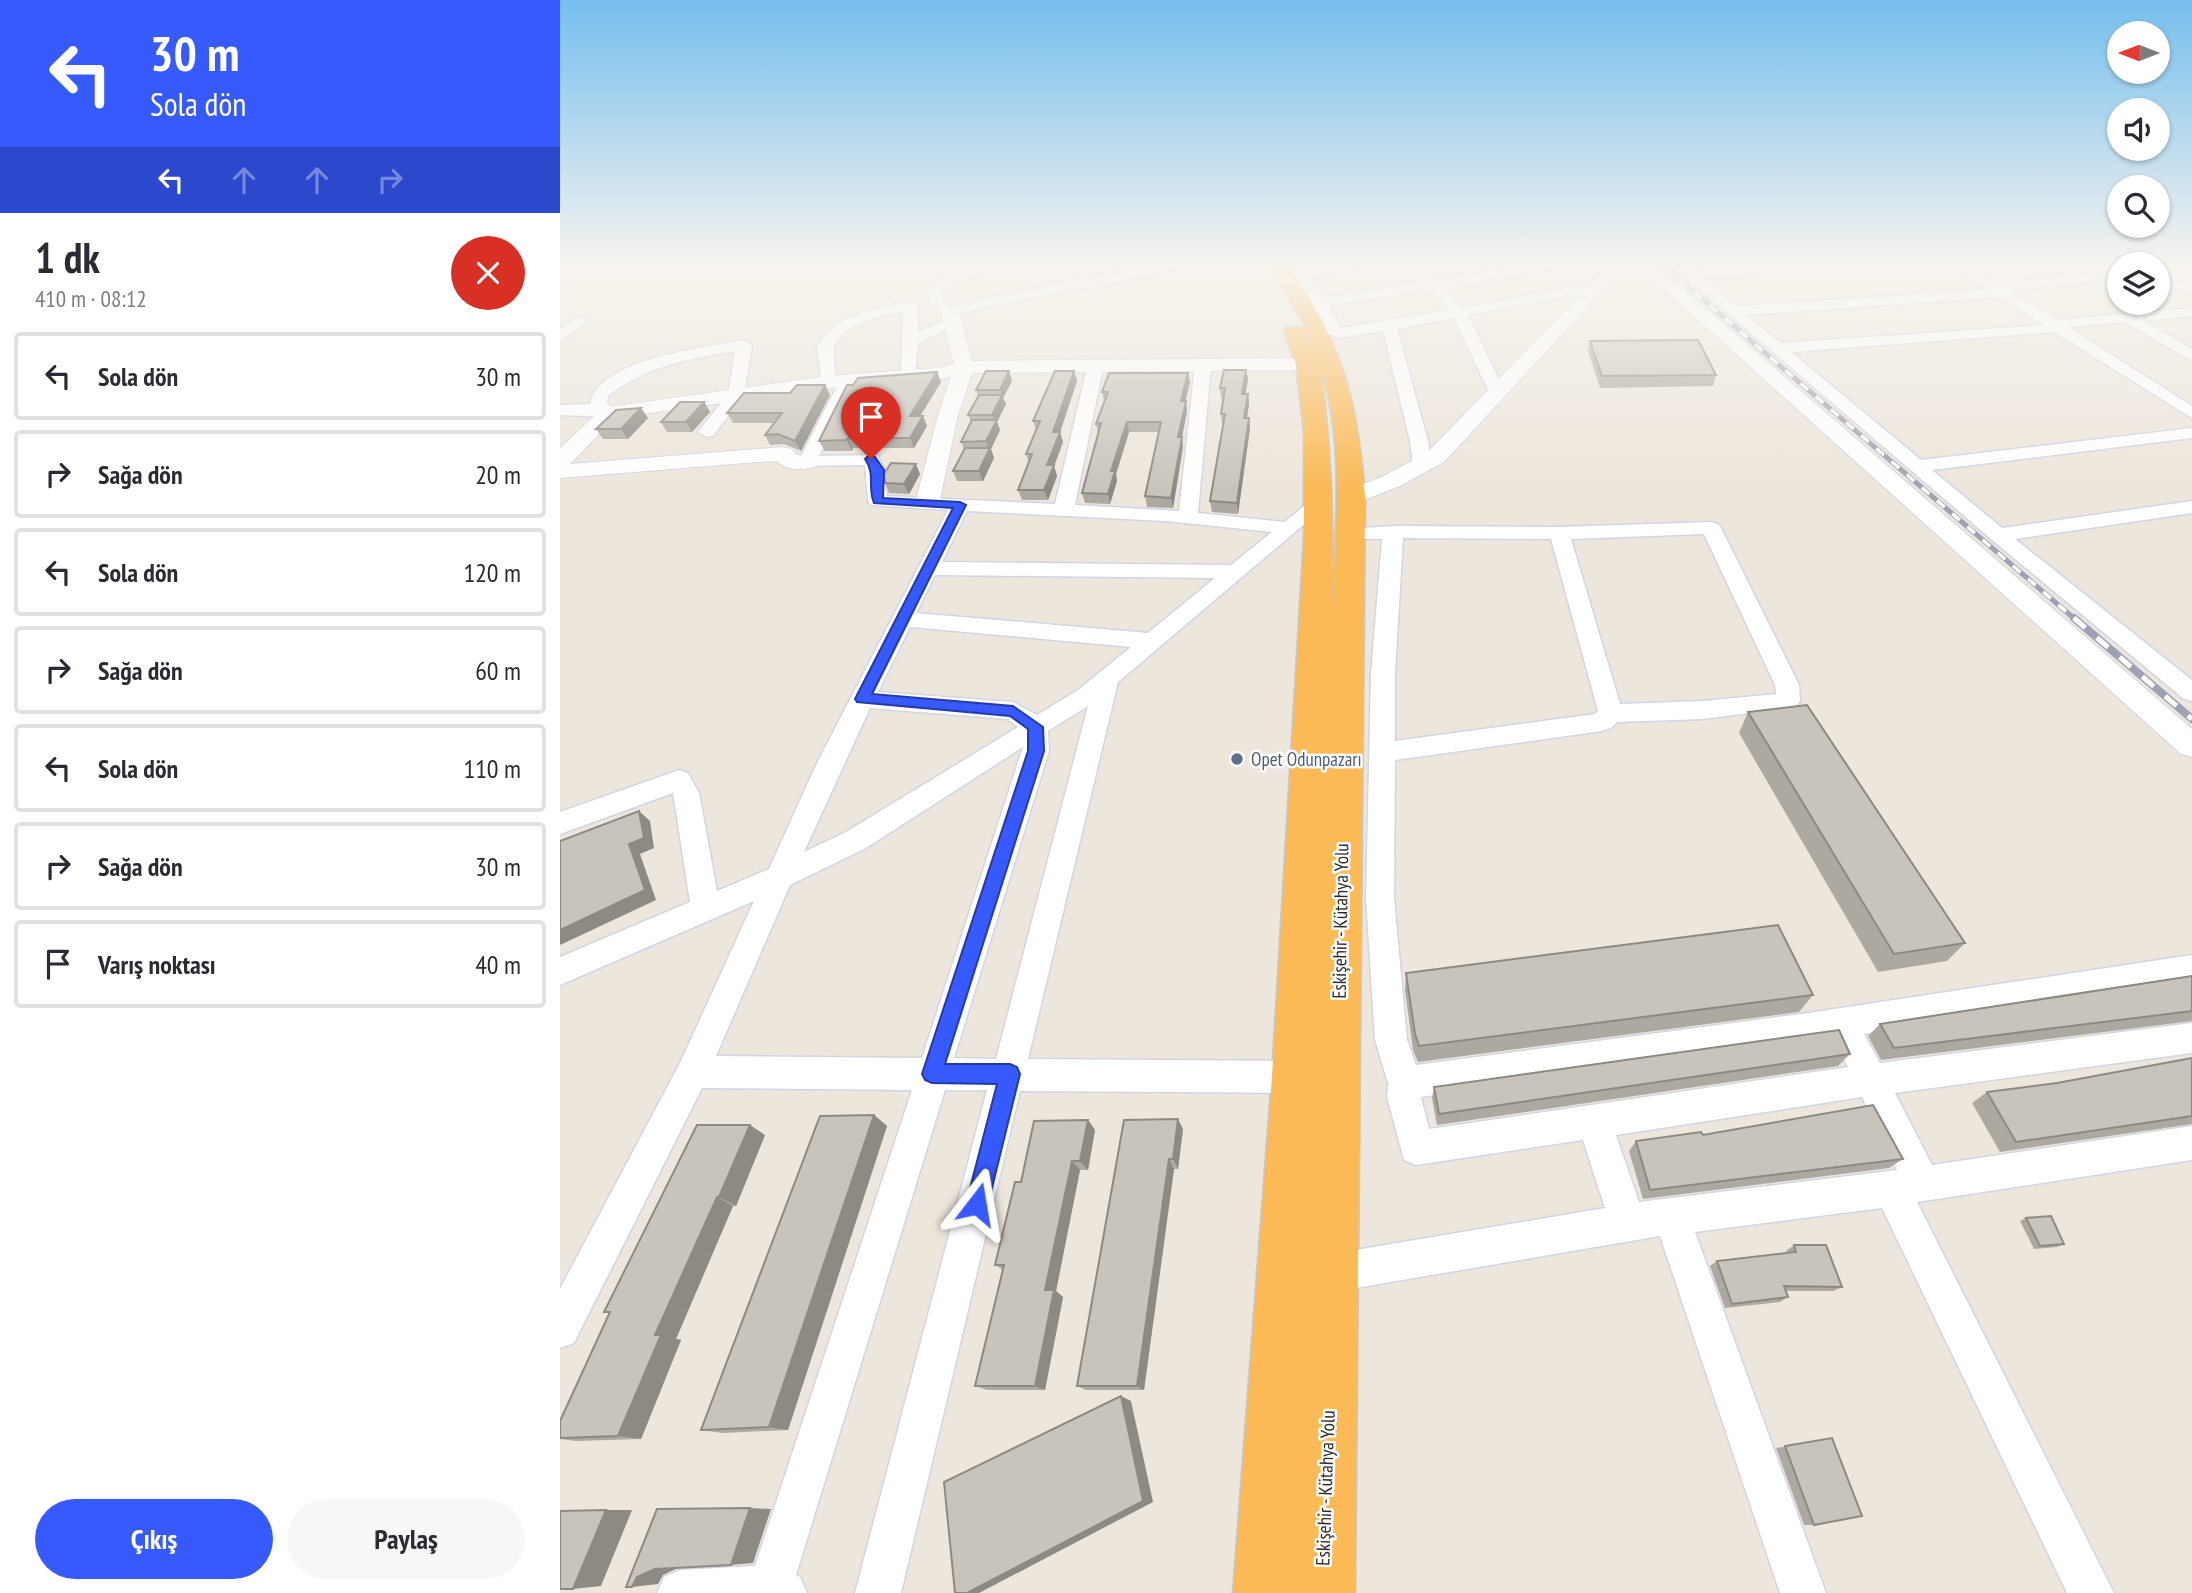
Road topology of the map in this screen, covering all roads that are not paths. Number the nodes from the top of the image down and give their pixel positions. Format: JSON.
{"nodes":[{"id":1,"x":828,"y":340,"type":"edge"},
{"id":2,"x":957,"y":340,"type":"edge"},
{"id":3,"x":1299,"y":340,"type":"edge"},
{"id":4,"x":1324,"y":340,"type":"edge"},
{"id":5,"x":1393,"y":340,"type":"edge"},
{"id":6,"x":1472,"y":340,"type":"edge"},
{"id":7,"x":1545,"y":340,"type":"edge"},
{"id":8,"x":1731,"y":340,"type":"edge"},
{"id":9,"x":1770,"y":340,"type":"edge"},
{"id":10,"x":1894,"y":340,"type":"edge"},
{"id":11,"x":2078,"y":340,"type":"edge"},
{"id":12,"x":2166,"y":340,"type":"edge"},
{"id":13,"x":910,"y":341,"type":"edge"},
{"id":14,"x":1779,"y":348,"type":"junction"},
{"id":15,"x":2192,"y":356,"type":"edge"},
{"id":16,"x":1308,"y":364,"type":"junction"},
{"id":17,"x":1203,"y":365,"type":"junction"},
{"id":18,"x":964,"y":367,"type":"junction"},
{"id":19,"x":1095,"y":368,"type":"junction"},
{"id":20,"x":909,"y":374,"type":"junction"},
{"id":21,"x":838,"y":381,"type":"junction"},
{"id":22,"x":1497,"y":392,"type":"junction"},
{"id":23,"x":736,"y":395,"type":"junction"},
{"id":24,"x":560,"y":410,"type":"edge"},
{"id":25,"x":606,"y":411,"type":"junction"},
{"id":26,"x":2192,"y":413,"type":"edge"},
{"id":27,"x":707,"y":432,"type":"dead end"},
{"id":28,"x":2192,"y":433,"type":"edge"},
{"id":29,"x":560,"y":461,"type":"edge"},
{"id":30,"x":807,"y":462,"type":"junction"},
{"id":31,"x":1422,"y":465,"type":"junction"},
{"id":32,"x":1919,"y":466,"type":"junction"},
{"id":33,"x":560,"y":471,"type":"edge"},
{"id":34,"x":927,"y":504,"type":"junction"},
{"id":35,"x":960,"y":505,"type":"junction"},
{"id":36,"x":2192,"y":507,"type":"edge"},
{"id":37,"x":1064,"y":509,"type":"junction"},
{"id":38,"x":1327,"y":516,"type":"junction"},
{"id":39,"x":1188,"y":517,"type":"junction"},
{"id":40,"x":1393,"y":532,"type":"junction"},
{"id":41,"x":1559,"y":533,"type":"junction"},
{"id":42,"x":1998,"y":535,"type":"junction"},
{"id":43,"x":928,"y":568,"type":"junction"},
{"id":44,"x":1236,"y":572,"type":"junction"},
{"id":45,"x":901,"y":619,"type":"junction"},
{"id":46,"x":1152,"y":641,"type":"junction"},
{"id":47,"x":1107,"y":679,"type":"junction"},
{"id":48,"x":2190,"y":689,"type":"edge"},
{"id":49,"x":863,"y":699,"type":"junction"},
{"id":50,"x":1611,"y":713,"type":"junction"},
{"id":51,"x":1036,"y":727,"type":"junction"},
{"id":52,"x":2192,"y":746,"type":"edge"},
{"id":53,"x":1382,"y":752,"type":"junction"},
{"id":54,"x":560,"y":823,"type":"edge"},
{"id":55,"x":776,"y":879,"type":"junction"},
{"id":56,"x":706,"y":909,"type":"junction"},
{"id":57,"x":2192,"y":969,"type":"edge"},
{"id":58,"x":560,"y":971,"type":"edge"},
{"id":59,"x":1842,"y":1023,"type":"junction"},
{"id":60,"x":2192,"y":1038,"type":"edge"},
{"id":61,"x":693,"y":1072,"type":"junction"},
{"id":62,"x":932,"y":1074,"type":"junction"},
{"id":63,"x":1010,"y":1074,"type":"junction"},
{"id":64,"x":1296,"y":1077,"type":"junction"},
{"id":65,"x":1871,"y":1080,"type":"junction"},
{"id":66,"x":1405,"y":1083,"type":"junction"},
{"id":67,"x":1594,"y":1121,"type":"junction"},
{"id":68,"x":2192,"y":1143,"type":"edge"},
{"id":69,"x":1907,"y":1186,"type":"junction"},
{"id":70,"x":1671,"y":1216,"type":"junction"},
{"id":71,"x":1628,"y":1222,"type":"junction"},
{"id":72,"x":1332,"y":1273,"type":"junction"},
{"id":73,"x":560,"y":1329,"type":"edge"},
{"id":74,"x":777,"y":1590,"type":"edge"},
{"id":75,"x":680,"y":1593,"type":"edge"},
{"id":76,"x":878,"y":1593,"type":"edge"},
{"id":77,"x":1266,"y":1593,"type":"edge"},
{"id":78,"x":1322,"y":1593,"type":"edge"},
{"id":79,"x":1802,"y":1593,"type":"edge"},
{"id":80,"x":2091,"y":1593,"type":"edge"}],
"edges":[{"from":1,"to":21,"type":"street"},
{"from":2,"to":18,"type":"street"},
{"from":3,"to":16,"type":"highway","name":"Eskişehir - Kütahya Yolu"},
{"from":4,"to":38,"type":"highway","name":"Eskişehir - Kütahya Yolu"},
{"from":5,"to":31,"type":"street"},
{"from":6,"to":22,"type":"street"},
{"from":7,"to":22,"type":"street"},
{"from":8,"to":52,"type":"street"},
{"from":9,"to":14,"type":"street"},
{"from":10,"to":14,"type":"street"},
{"from":11,"to":26,"type":"street"},
{"from":12,"to":15,"type":"street"},
{"from":13,"to":20,"type":"street"},
{"from":14,"to":32,"type":"street"},
{"from":16,"to":17,"type":"street"},
{"from":16,"to":38,"type":"highway","name":"Eskişehir - Kütahya Yolu"},
{"from":17,"to":19,"type":"street"},
{"from":17,"to":39,"type":"street"},
{"from":18,"to":19,"type":"street"},
{"from":18,"to":20,"type":"street"},
{"from":18,"to":34,"type":"street"},
{"from":19,"to":37,"type":"street"},
{"from":20,"to":21,"type":"street"},
{"from":21,"to":23,"type":"street"},
{"from":21,"to":30,"type":"street"},
{"from":22,"to":31,"type":"street"},
{"from":23,"to":25,"type":"street"},
{"from":23,"to":25,"type":"street"},
{"from":23,"to":27,"type":"street"},
{"from":24,"to":25,"type":"street"},
{"from":25,"to":29,"type":"street"},
{"from":28,"to":32,"type":"street"},
{"from":30,"to":33,"type":"street"},
{"from":30,"to":34,"type":"street"},
{"from":31,"to":38,"type":"street"},
{"from":32,"to":42,"type":"street"},
{"from":34,"to":35,"type":"street"},
{"from":35,"to":37,"type":"street"},
{"from":35,"to":43,"type":"street"},
{"from":36,"to":42,"type":"street"},
{"from":37,"to":39,"type":"street"},
{"from":38,"to":39,"type":"street"},
{"from":38,"to":40,"type":"street"},
{"from":38,"to":44,"type":"street"},
{"from":38,"to":64,"type":"highway","name":"Eskişehir - Kütahya Yolu"},
{"from":38,"to":72,"type":"highway","name":"Eskişehir - Kütahya Yolu"},
{"from":40,"to":41,"type":"street"},
{"from":40,"to":53,"type":"street"},
{"from":41,"to":50,"type":"street"},
{"from":41,"to":50,"type":"street"},
{"from":42,"to":48,"type":"street"},
{"from":43,"to":44,"type":"street"},
{"from":43,"to":45,"type":"street"},
{"from":44,"to":46,"type":"street"},
{"from":45,"to":46,"type":"street"},
{"from":45,"to":49,"type":"street"},
{"from":46,"to":47,"type":"street"},
{"from":47,"to":51,"type":"street"},
{"from":47,"to":63,"type":"street"},
{"from":49,"to":51,"type":"street"},
{"from":49,"to":55,"type":"street"},
{"from":50,"to":53,"type":"street"},
{"from":51,"to":55,"type":"street"},
{"from":51,"to":62,"type":"street"},
{"from":53,"to":66,"type":"street"},
{"from":54,"to":56,"type":"street"},
{"from":55,"to":56,"type":"street"},
{"from":55,"to":61,"type":"street"},
{"from":56,"to":58,"type":"street"},
{"from":57,"to":59,"type":"street"},
{"from":59,"to":65,"type":"street"},
{"from":59,"to":66,"type":"street"},
{"from":60,"to":65,"type":"street"},
{"from":61,"to":62,"type":"street"},
{"from":61,"to":73,"type":"street"},
{"from":62,"to":63,"type":"street"},
{"from":62,"to":74,"type":"street"},
{"from":63,"to":64,"type":"street"},
{"from":63,"to":76,"type":"street"},
{"from":64,"to":77,"type":"highway","name":"Eskişehir - Kütahya Yolu"},
{"from":65,"to":67,"type":"street"},
{"from":65,"to":69,"type":"street"},
{"from":66,"to":67,"type":"street"},
{"from":67,"to":71,"type":"street"},
{"from":68,"to":69,"type":"street"},
{"from":69,"to":70,"type":"street"},
{"from":69,"to":80,"type":"street"},
{"from":70,"to":71,"type":"street"},
{"from":70,"to":79,"type":"street"},
{"from":71,"to":72,"type":"street"},
{"from":72,"to":78,"type":"highway","name":"Eskişehir - Kütahya Yolu"},
{"from":74,"to":75,"type":"street"}]}
